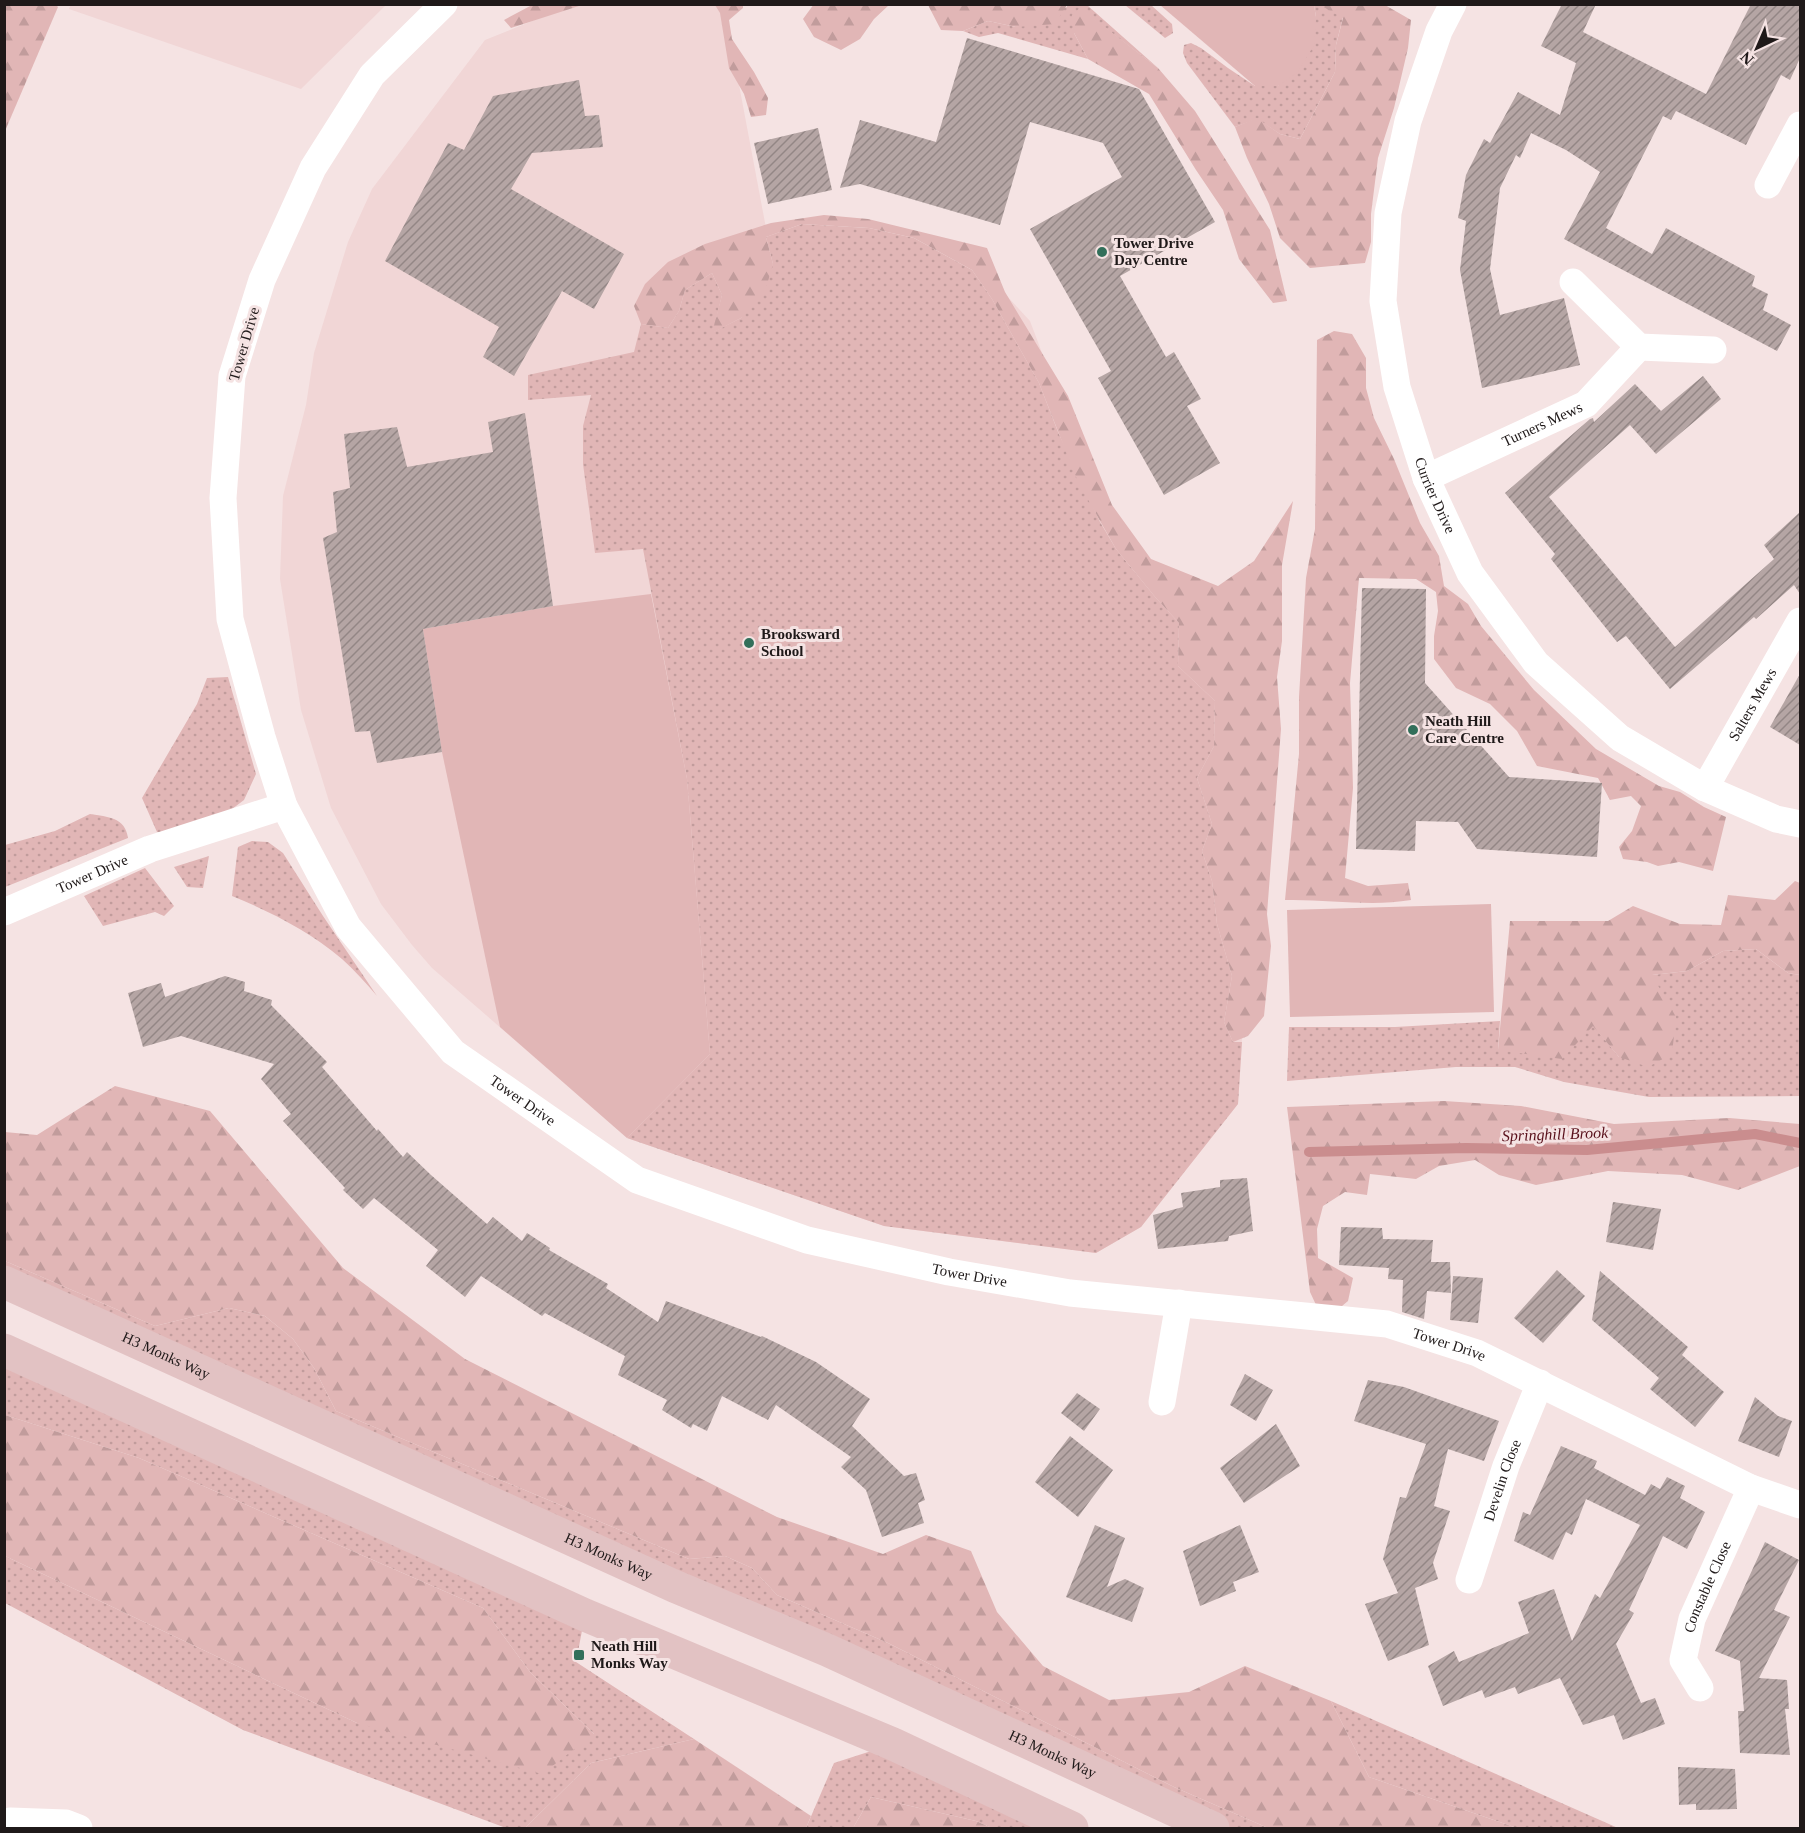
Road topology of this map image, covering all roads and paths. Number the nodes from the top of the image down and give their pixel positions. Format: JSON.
{"nodes":[{"id":1,"x":444,"y":4,"type":"edge"},
{"id":2,"x":1453,"y":4,"type":"edge"},
{"id":3,"x":1800,"y":125,"type":"edge"},
{"id":4,"x":1768,"y":185,"type":"dead end"},
{"id":5,"x":1573,"y":282,"type":"dead end"},
{"id":6,"x":1640,"y":347,"type":"junction"},
{"id":7,"x":1713,"y":350,"type":"dead end"},
{"id":8,"x":1426,"y":478,"type":"junction"},
{"id":9,"x":1800,"y":621,"type":"edge"},
{"id":10,"x":1705,"y":788,"type":"junction"},
{"id":11,"x":284,"y":806,"type":"junction"},
{"id":12,"x":1800,"y":824,"type":"edge"},
{"id":13,"x":4,"y":912,"type":"edge"},
{"id":14,"x":10,"y":1285,"type":"edge"},
{"id":15,"x":1179,"y":1303,"type":"junction"},
{"id":16,"x":4,"y":1350,"type":"edge"},
{"id":17,"x":1540,"y":1383,"type":"junction"},
{"id":18,"x":1162,"y":1402,"type":"dead end"},
{"id":19,"x":1751,"y":1488,"type":"junction"},
{"id":20,"x":1800,"y":1505,"type":"edge"},
{"id":21,"x":1469,"y":1580,"type":"dead end"},
{"id":22,"x":1700,"y":1688,"type":"dead end"},
{"id":23,"x":10,"y":1821,"type":"dead end"},
{"id":24,"x":79,"y":1828,"type":"edge"},
{"id":25,"x":1072,"y":1828,"type":"edge"},
{"id":26,"x":1213,"y":1828,"type":"edge"}],
"edges":[{"from":1,"to":11,"type":"street","name":"Tower Drive"},
{"from":2,"to":8,"type":"street","name":"Currier Drive"},
{"from":3,"to":4,"type":"street"},
{"from":5,"to":6,"type":"street"},
{"from":6,"to":7,"type":"street"},
{"from":6,"to":8,"type":"street","name":"Turners Mews"},
{"from":8,"to":10,"type":"street","name":"Currier Drive"},
{"from":9,"to":10,"type":"street","name":"Salters Mews"},
{"from":10,"to":12,"type":"street","name":"Currier Drive"},
{"from":11,"to":13,"type":"street","name":"Tower Drive"},
{"from":11,"to":15,"type":"street","name":"Tower Drive"},
{"from":14,"to":26,"type":"main road","name":"H3 Monks Way"},
{"from":15,"to":17,"type":"street","name":"Tower Drive"},
{"from":15,"to":18,"type":"street"},
{"from":16,"to":25,"type":"main road"},
{"from":17,"to":19,"type":"street","name":"Tower Drive"},
{"from":17,"to":21,"type":"street","name":"Develin Close"},
{"from":19,"to":20,"type":"street","name":"Tower Drive"},
{"from":19,"to":22,"type":"street","name":"Constable Close"},
{"from":23,"to":24,"type":"street"}]}
